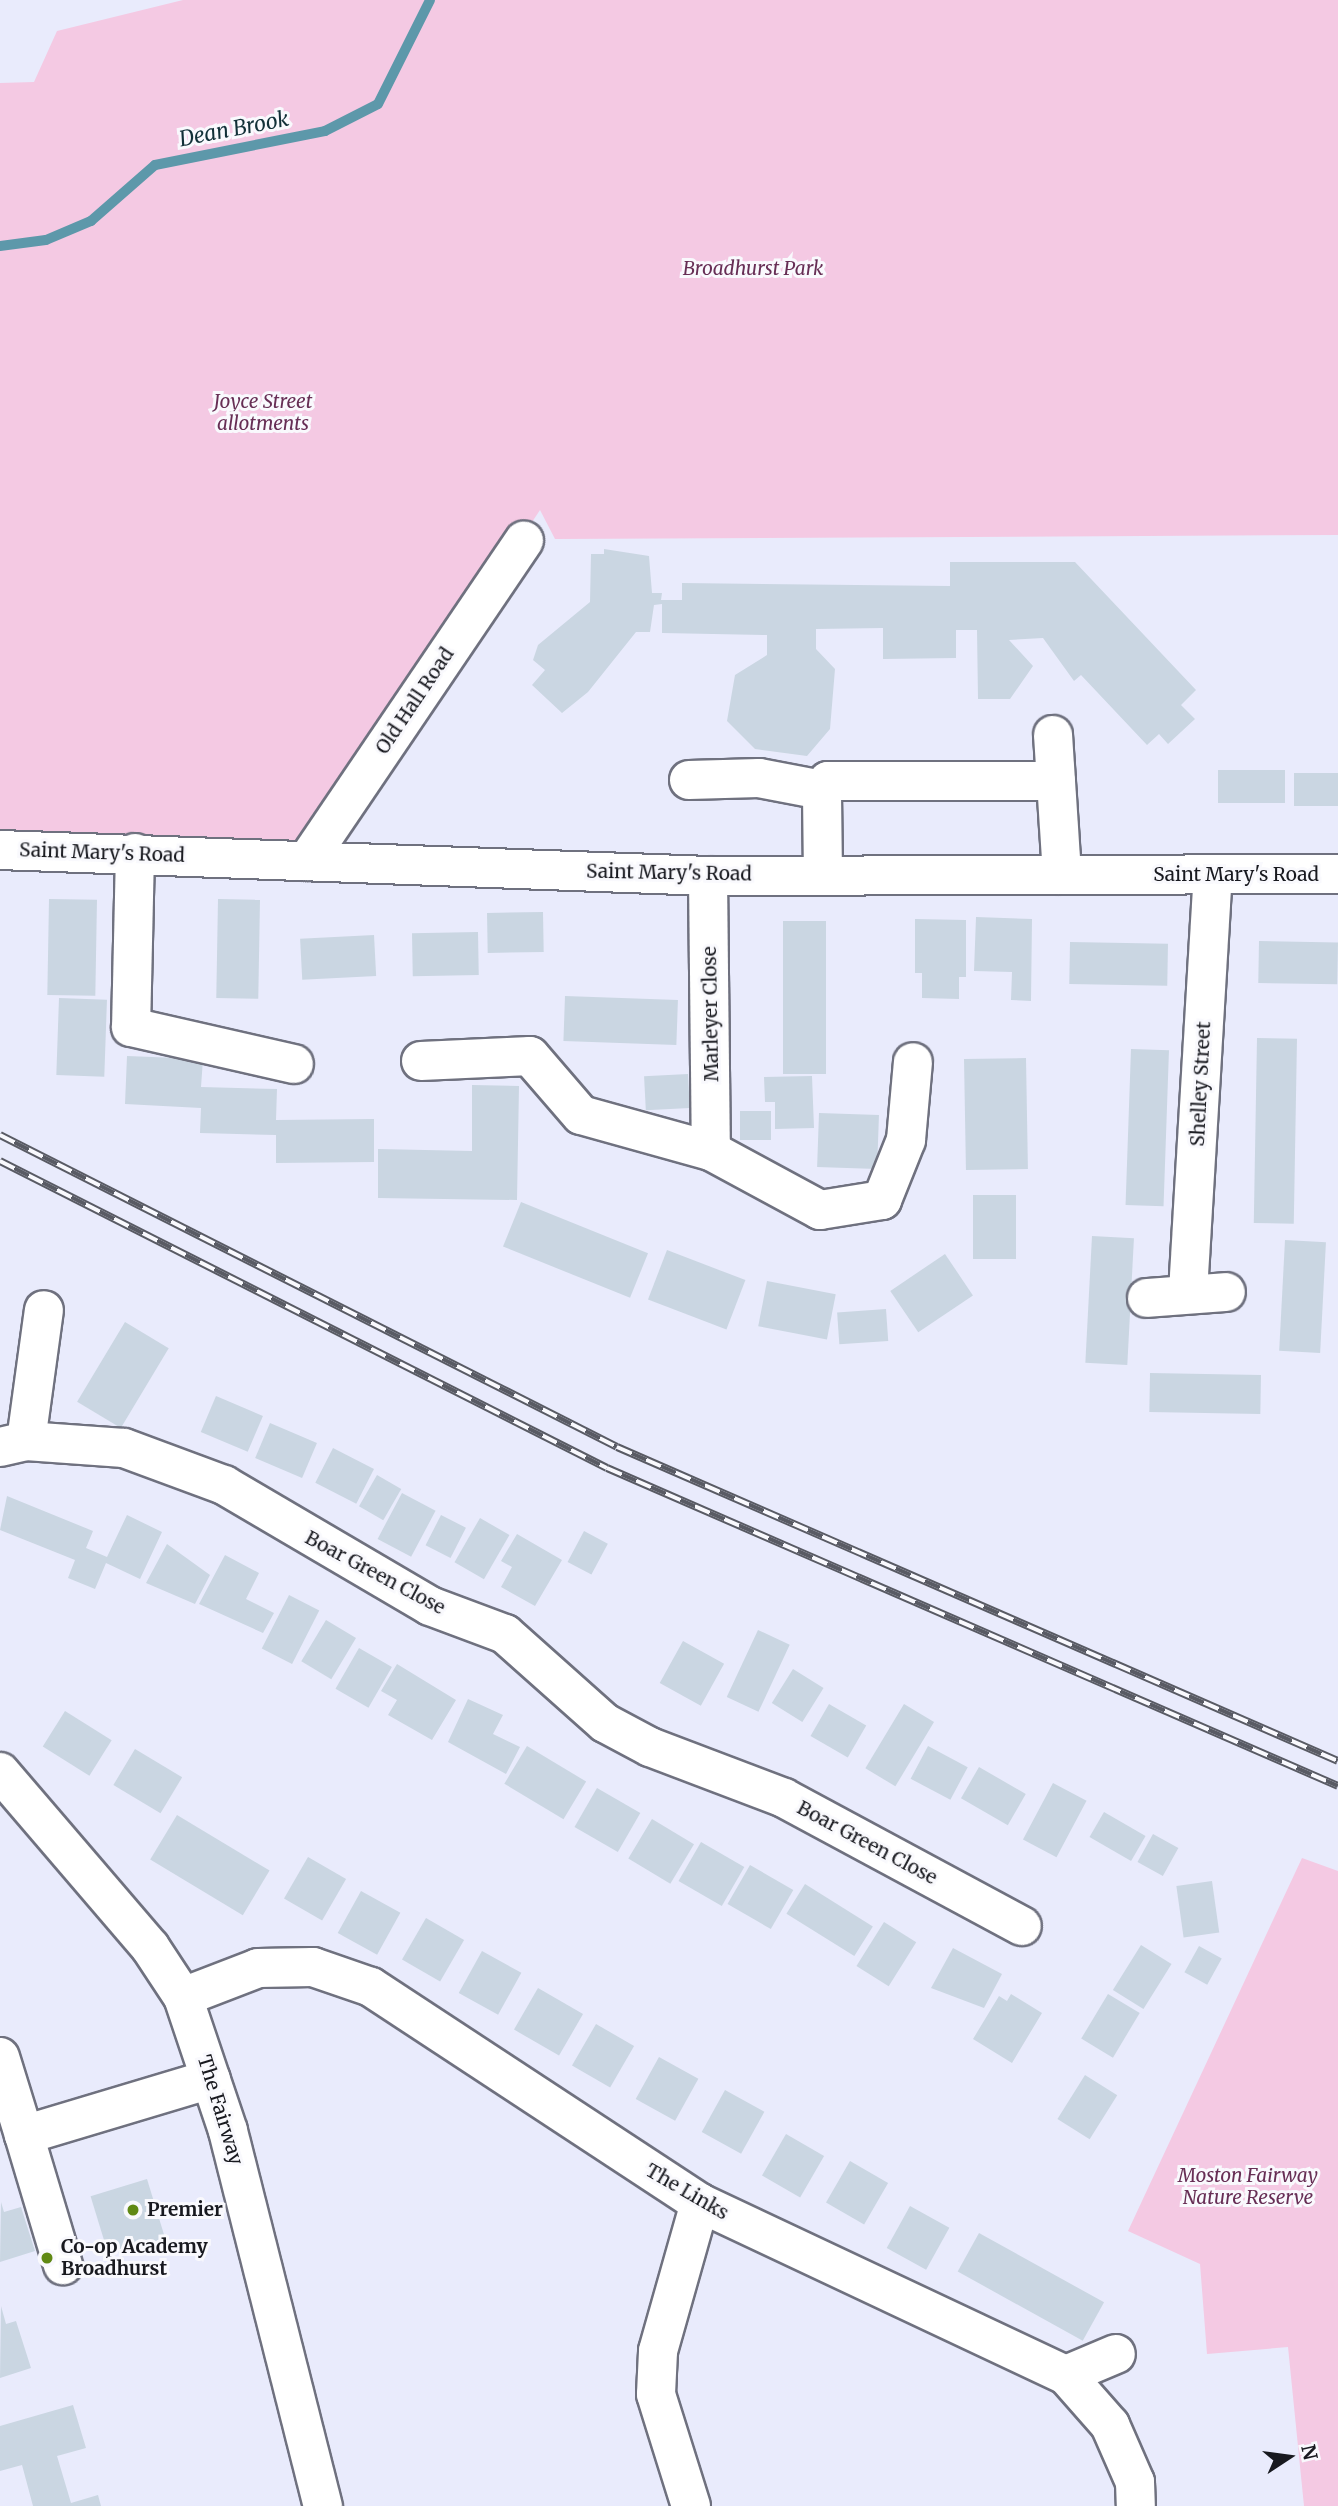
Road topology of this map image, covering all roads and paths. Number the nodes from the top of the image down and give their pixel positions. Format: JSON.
{"nodes":[{"id":1,"x":524,"y":540,"type":"dead end"},
{"id":2,"x":1053,"y":735,"type":"dead end"},
{"id":3,"x":689,"y":780,"type":"dead end"},
{"id":4,"x":1056,"y":781,"type":"junction"},
{"id":5,"x":822,"y":790,"type":"junction"},
{"id":6,"x":0,"y":850,"type":"edge"},
{"id":7,"x":135,"y":853,"type":"junction"},
{"id":8,"x":307,"y":861,"type":"junction"},
{"id":9,"x":1338,"y":874,"type":"edge"},
{"id":10,"x":1062,"y":875,"type":"junction"},
{"id":11,"x":1213,"y":875,"type":"junction"},
{"id":12,"x":708,"y":876,"type":"junction"},
{"id":13,"x":823,"y":876,"type":"junction"},
{"id":14,"x":421,"y":1061,"type":"dead end"},
{"id":15,"x":913,"y":1062,"type":"dead end"},
{"id":16,"x":294,"y":1064,"type":"dead end"},
{"id":17,"x":711,"y":1151,"type":"junction"},
{"id":18,"x":1188,"y":1292,"type":"junction"},
{"id":19,"x":1226,"y":1292,"type":"dead end"},
{"id":20,"x":1147,"y":1298,"type":"dead end"},
{"id":21,"x":44,"y":1310,"type":"dead end"},
{"id":22,"x":13,"y":1444,"type":"edge"},
{"id":23,"x":0,"y":1772,"type":"edge"},
{"id":24,"x":1022,"y":1926,"type":"dead end"},
{"id":25,"x":183,"y":1997,"type":"junction"},
{"id":26,"x":0,"y":2057,"type":"edge"},
{"id":27,"x":211,"y":2079,"type":"junction"},
{"id":28,"x":24,"y":2135,"type":"junction"},
{"id":29,"x":700,"y":2203,"type":"junction"},
{"id":30,"x":63,"y":2265,"type":"dead end"},
{"id":31,"x":1116,"y":2354,"type":"dead end"},
{"id":32,"x":1066,"y":2375,"type":"junction"},
{"id":33,"x":323,"y":2506,"type":"edge"},
{"id":34,"x":691,"y":2506,"type":"edge"},
{"id":35,"x":1136,"y":2506,"type":"edge"}],
"edges":[{"from":1,"to":8,"type":"street","name":"Old Hall Road"},
{"from":2,"to":4,"type":"street"},
{"from":3,"to":5,"type":"street"},
{"from":4,"to":5,"type":"street"},
{"from":4,"to":10,"type":"street"},
{"from":5,"to":13,"type":"street"},
{"from":6,"to":7,"type":"street","name":"Saint Mary's Road"},
{"from":7,"to":8,"type":"street","name":"Saint Mary's Road"},
{"from":7,"to":16,"type":"street"},
{"from":8,"to":12,"type":"street","name":"Saint Mary's Road"},
{"from":9,"to":11,"type":"street","name":"Saint Mary's Road"},
{"from":10,"to":11,"type":"street","name":"Saint Mary's Road"},
{"from":10,"to":13,"type":"street","name":"Saint Mary's Road"},
{"from":11,"to":18,"type":"street","name":"Shelley Street"},
{"from":12,"to":13,"type":"street","name":"Saint Mary's Road"},
{"from":12,"to":17,"type":"street","name":"Marleyer Close"},
{"from":14,"to":17,"type":"street"},
{"from":15,"to":17,"type":"street"},
{"from":18,"to":19,"type":"street"},
{"from":18,"to":20,"type":"street"},
{"from":21,"to":22,"type":"street"},
{"from":22,"to":24,"type":"street","name":"Boar Green Close"},
{"from":23,"to":25,"type":"street","name":"The Fairway"},
{"from":25,"to":27,"type":"street","name":"The Fairway"},
{"from":25,"to":29,"type":"street","name":"The Links"},
{"from":26,"to":28,"type":"street"},
{"from":27,"to":28,"type":"street"},
{"from":27,"to":33,"type":"street","name":"The Fairway"},
{"from":28,"to":30,"type":"street"},
{"from":29,"to":32,"type":"street","name":"The Links"},
{"from":29,"to":34,"type":"street"},
{"from":31,"to":32,"type":"street"},
{"from":32,"to":35,"type":"street","name":"The Links"}]}
